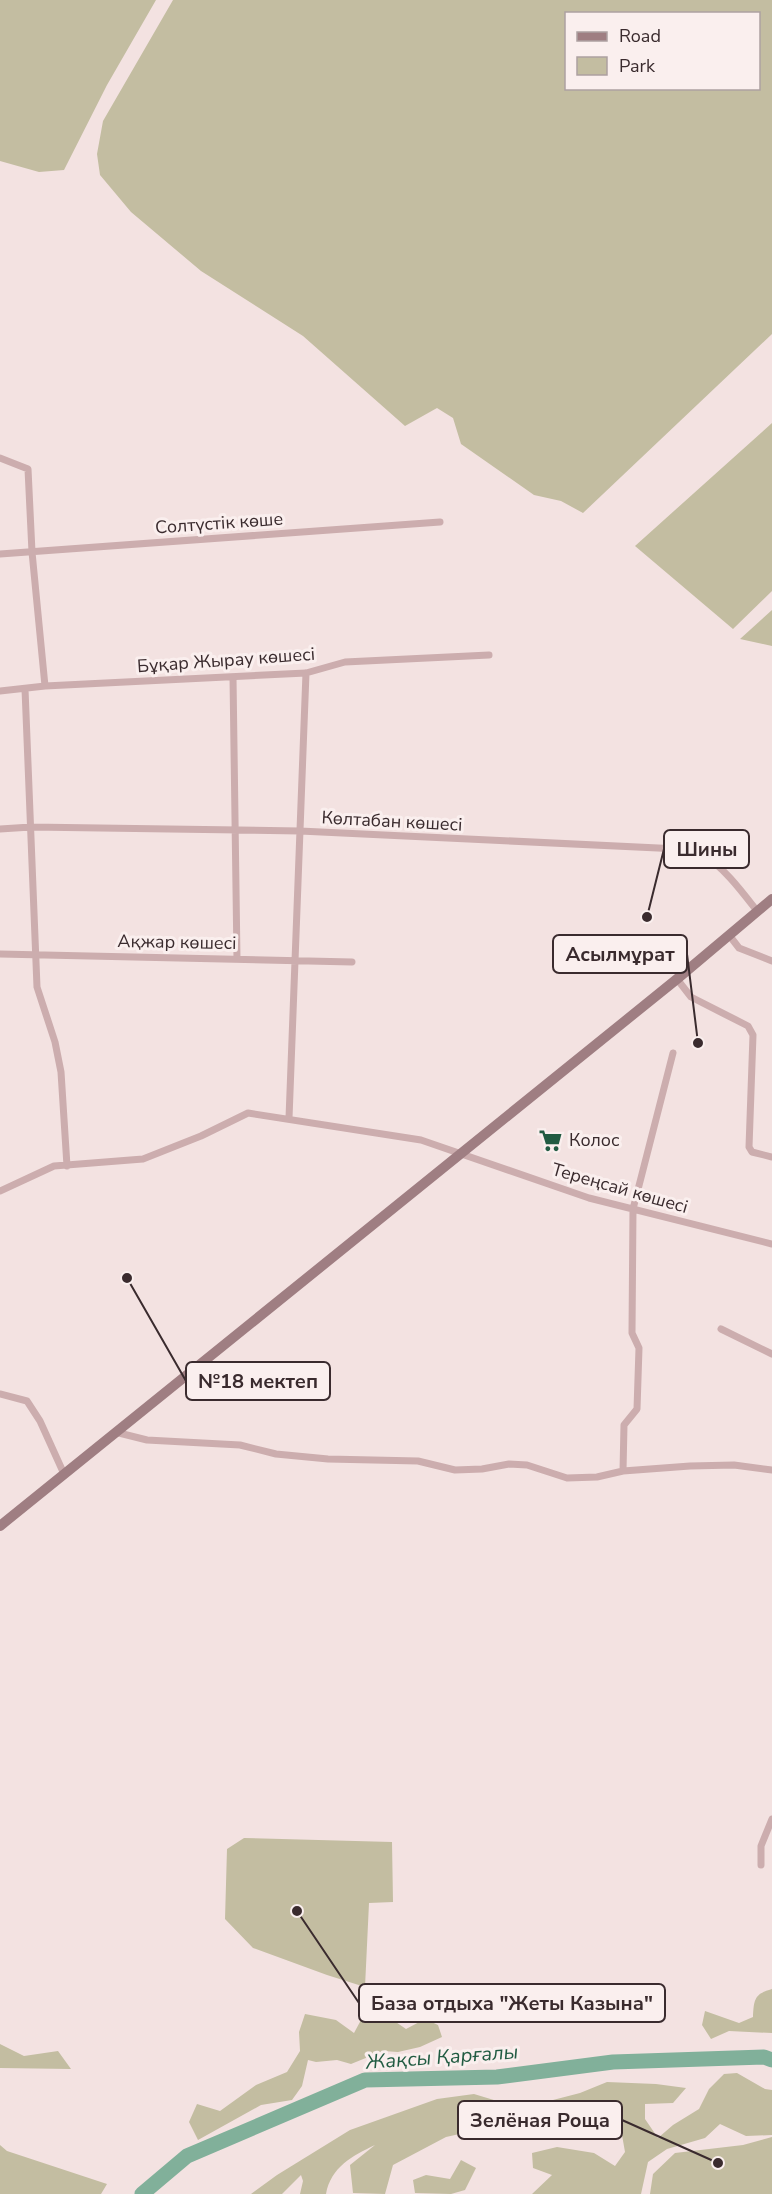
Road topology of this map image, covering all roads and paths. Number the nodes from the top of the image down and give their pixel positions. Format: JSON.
{"nodes":[{"id":1,"x":0,"y":458,"type":"edge"},
{"id":2,"x":440,"y":522,"type":"dead end"},
{"id":3,"x":32,"y":552,"type":"junction"},
{"id":4,"x":0,"y":554,"type":"edge"},
{"id":5,"x":489,"y":655,"type":"dead end"},
{"id":6,"x":306,"y":673,"type":"junction"},
{"id":7,"x":233,"y":677,"type":"junction"},
{"id":8,"x":45,"y":686,"type":"junction"},
{"id":9,"x":25,"y":689,"type":"junction"},
{"id":10,"x":0,"y":691,"type":"edge"},
{"id":11,"x":31,"y":827,"type":"junction"},
{"id":12,"x":0,"y":829,"type":"edge"},
{"id":13,"x":235,"y":830,"type":"junction"},
{"id":14,"x":300,"y":831,"type":"junction"},
{"id":15,"x":772,"y":899,"type":"edge"},
{"id":16,"x":757,"y":911,"type":"junction"},
{"id":17,"x":729,"y":934,"type":"junction"},
{"id":18,"x":0,"y":954,"type":"edge"},
{"id":19,"x":36,"y":954,"type":"junction"},
{"id":20,"x":237,"y":959,"type":"junction"},
{"id":21,"x":295,"y":960,"type":"junction"},
{"id":22,"x":772,"y":961,"type":"edge"},
{"id":23,"x":352,"y":962,"type":"dead end"},
{"id":24,"x":677,"y":979,"type":"junction"},
{"id":25,"x":673,"y":1053,"type":"dead end"},
{"id":26,"x":289,"y":1118,"type":"junction"},
{"id":27,"x":462,"y":1153,"type":"junction"},
{"id":28,"x":772,"y":1157,"type":"edge"},
{"id":29,"x":67,"y":1166,"type":"junction"},
{"id":30,"x":0,"y":1191,"type":"edge"},
{"id":31,"x":633,"y":1209,"type":"junction"},
{"id":32,"x":772,"y":1244,"type":"edge"},
{"id":33,"x":721,"y":1329,"type":"dead end"},
{"id":34,"x":772,"y":1354,"type":"edge"},
{"id":35,"x":0,"y":1394,"type":"edge"},
{"id":36,"x":115,"y":1432,"type":"junction"},
{"id":37,"x":772,"y":1470,"type":"edge"},
{"id":38,"x":623,"y":1471,"type":"junction"},
{"id":39,"x":64,"y":1474,"type":"junction"},
{"id":40,"x":0,"y":1526,"type":"edge"},
{"id":41,"x":772,"y":1819,"type":"edge"},
{"id":42,"x":761,"y":1865,"type":"dead end"}],
"edges":[{"from":1,"to":3,"type":"street"},
{"from":2,"to":3,"type":"street","name":"Солтүстік көше"},
{"from":3,"to":4,"type":"street","name":"Солтүстік көше"},
{"from":3,"to":8,"type":"street"},
{"from":5,"to":6,"type":"street","name":"Бұқар Жырау көшесі"},
{"from":6,"to":7,"type":"street","name":"Бұқар Жырау көшесі"},
{"from":6,"to":14,"type":"street"},
{"from":7,"to":8,"type":"street","name":"Бұқар Жырау көшесі"},
{"from":7,"to":13,"type":"street"},
{"from":8,"to":9,"type":"street","name":"Бұқар Жырау көшесі"},
{"from":9,"to":10,"type":"street","name":"Бұқар Жырау көшесі"},
{"from":9,"to":11,"type":"street"},
{"from":11,"to":12,"type":"street","name":"Көлтабан көшесі"},
{"from":11,"to":13,"type":"street","name":"Көлтабан көшесі"},
{"from":11,"to":19,"type":"street"},
{"from":13,"to":14,"type":"street","name":"Көлтабан көшесі"},
{"from":13,"to":20,"type":"street"},
{"from":14,"to":16,"type":"street","name":"Көлтабан көшесі"},
{"from":14,"to":21,"type":"street"},
{"from":15,"to":16,"type":"main road"},
{"from":16,"to":17,"type":"main road"},
{"from":17,"to":22,"type":"street"},
{"from":17,"to":24,"type":"main road"},
{"from":18,"to":19,"type":"street","name":"Ақжар көшесі"},
{"from":19,"to":20,"type":"street","name":"Ақжар көшесі"},
{"from":19,"to":29,"type":"street"},
{"from":20,"to":21,"type":"street","name":"Ақжар көшесі"},
{"from":21,"to":23,"type":"street","name":"Ақжар көшесі"},
{"from":21,"to":26,"type":"street"},
{"from":24,"to":27,"type":"main road"},
{"from":24,"to":28,"type":"street"},
{"from":25,"to":31,"type":"street"},
{"from":26,"to":27,"type":"street","name":"Тереңсай көшесі"},
{"from":26,"to":29,"type":"street","name":"Тереңсай көшесі"},
{"from":27,"to":31,"type":"street","name":"Тереңсай көшесі"},
{"from":27,"to":36,"type":"main road"},
{"from":29,"to":30,"type":"street","name":"Тереңсай көшесі"},
{"from":31,"to":32,"type":"street","name":"Тереңсай көшесі"},
{"from":31,"to":38,"type":"street"},
{"from":33,"to":34,"type":"street"},
{"from":35,"to":39,"type":"street"},
{"from":36,"to":38,"type":"street"},
{"from":36,"to":39,"type":"main road"},
{"from":37,"to":38,"type":"street"},
{"from":39,"to":40,"type":"main road"},
{"from":41,"to":42,"type":"street"}]}
